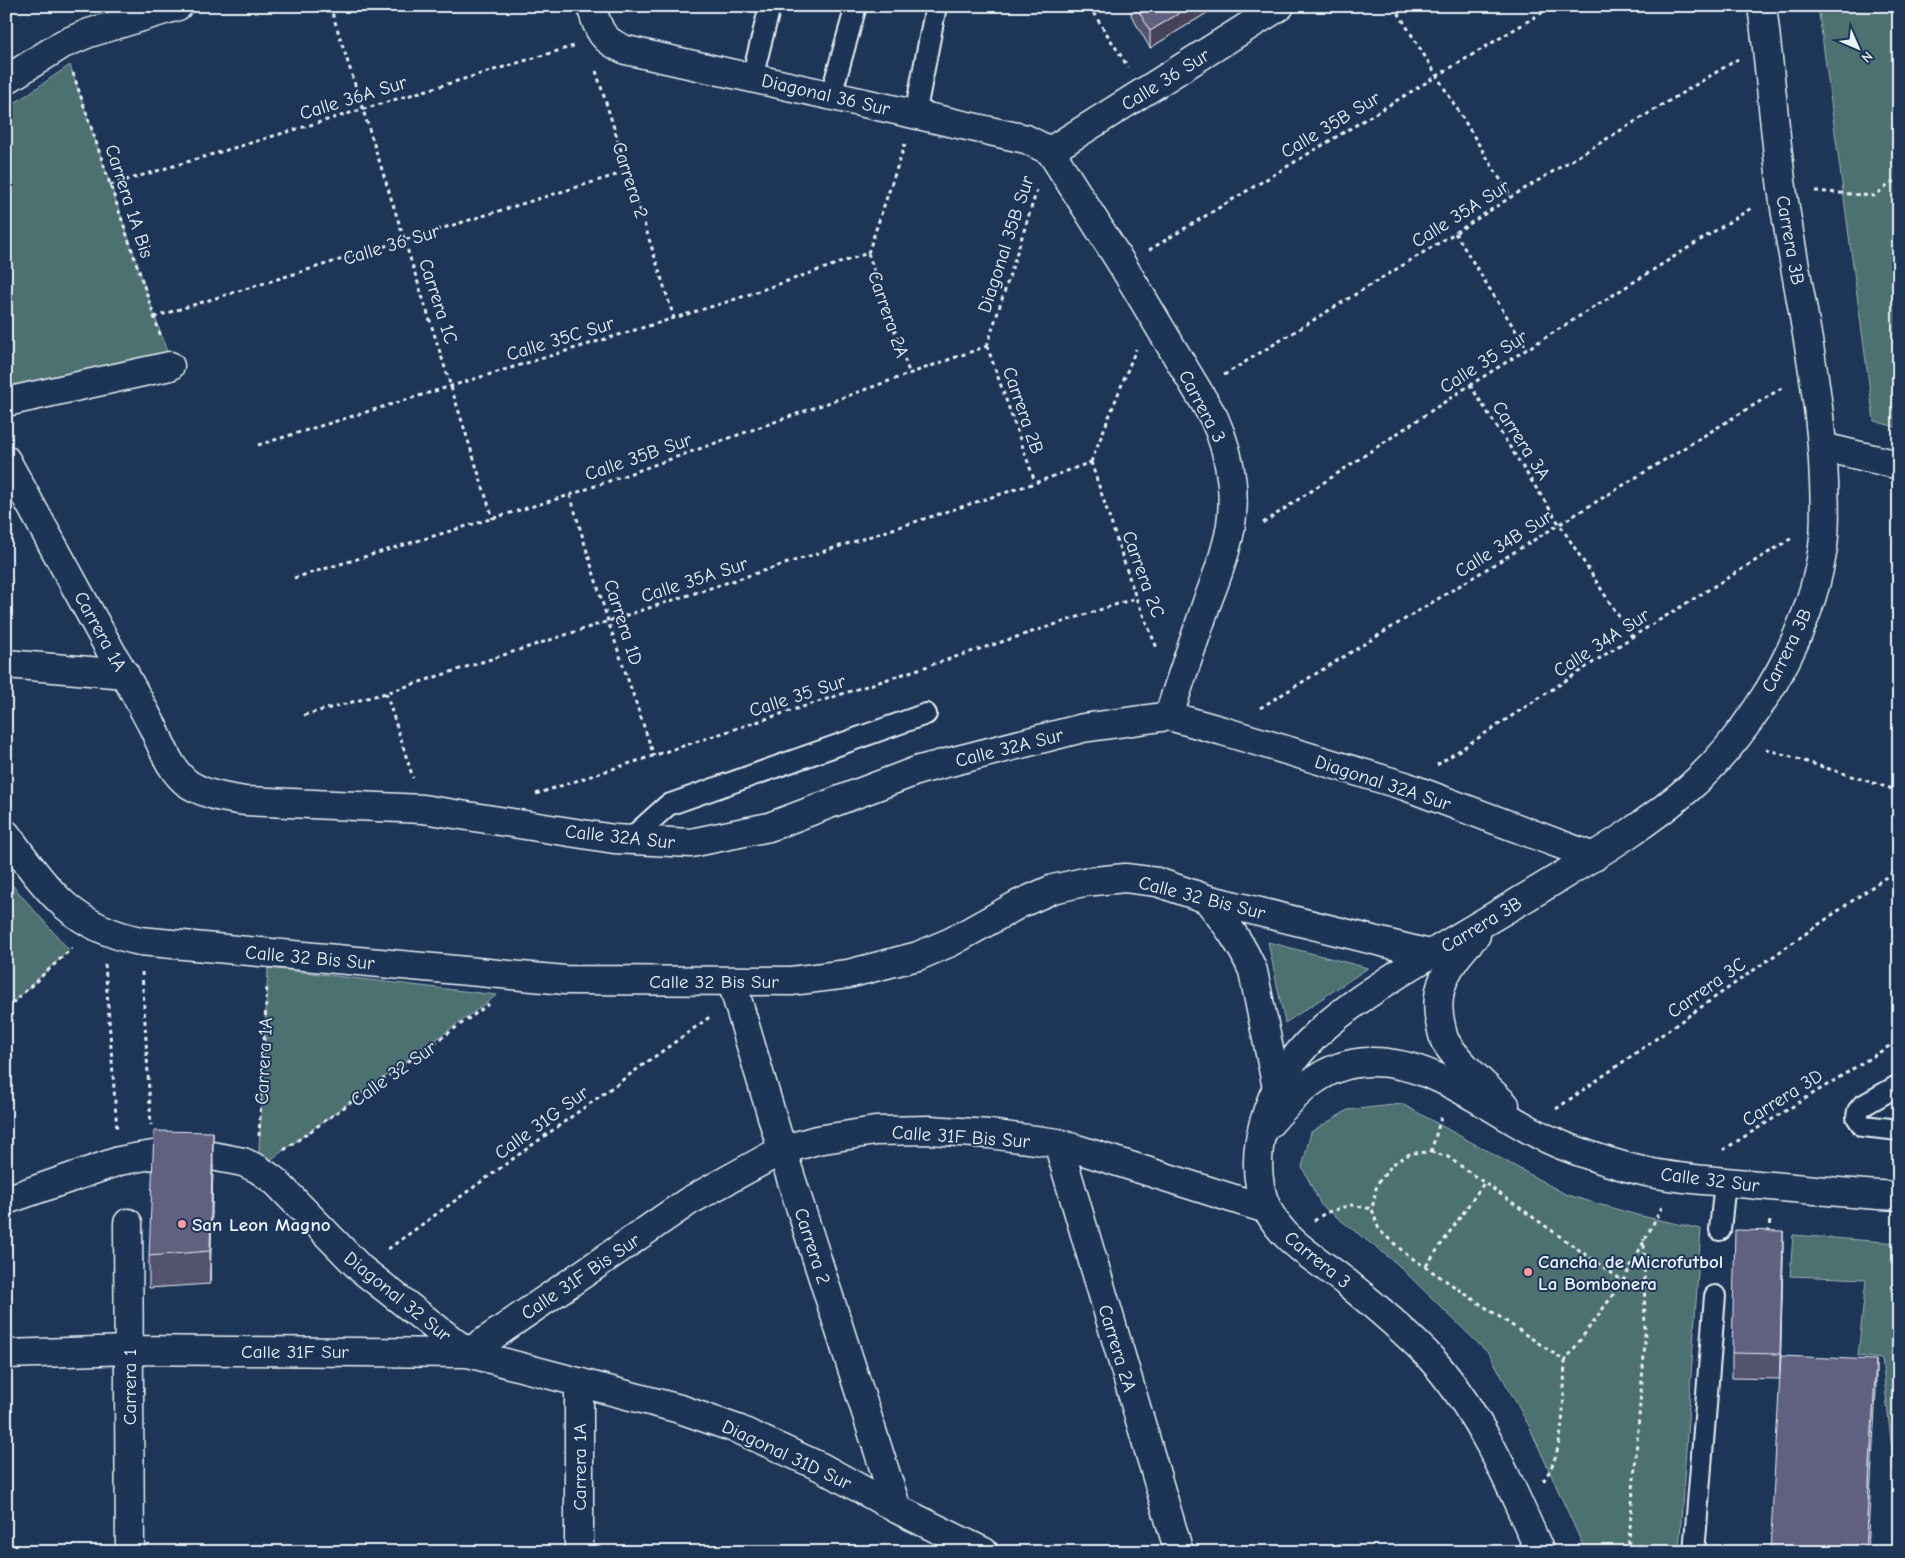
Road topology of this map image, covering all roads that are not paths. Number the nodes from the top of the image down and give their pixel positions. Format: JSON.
{"nodes":[{"id":1,"x":178,"y":6,"type":"edge"},
{"id":2,"x":591,"y":6,"type":"edge"},
{"id":3,"x":770,"y":6,"type":"edge"},
{"id":4,"x":856,"y":6,"type":"edge"},
{"id":5,"x":936,"y":6,"type":"edge"},
{"id":6,"x":1280,"y":6,"type":"edge"},
{"id":7,"x":1762,"y":6,"type":"edge"},
{"id":8,"x":752,"y":78,"type":"junction"},
{"id":9,"x":6,"y":80,"type":"edge"},
{"id":10,"x":831,"y":96,"type":"junction"},
{"id":11,"x":915,"y":115,"type":"junction"},
{"id":12,"x":1050,"y":151,"type":"junction"},
{"id":13,"x":170,"y":366,"type":"road end"},
{"id":14,"x":6,"y":402,"type":"edge"},
{"id":15,"x":1823,"y":447,"type":"junction"},
{"id":16,"x":6,"y":460,"type":"edge"},
{"id":17,"x":1899,"y":464,"type":"edge"},
{"id":18,"x":6,"y":664,"type":"edge"},
{"id":19,"x":125,"y":674,"type":"junction"},
{"id":20,"x":926,"y":714,"type":"dead end"},
{"id":21,"x":1169,"y":716,"type":"junction"},
{"id":22,"x":205,"y":793,"type":"joint"},
{"id":23,"x":6,"y":834,"type":"edge"},
{"id":24,"x":628,"y":840,"type":"junction"},
{"id":25,"x":1594,"y":856,"type":"junction"},
{"id":26,"x":1207,"y":898,"type":"junction"},
{"id":27,"x":1494,"y":916,"type":"junction"},
{"id":28,"x":1430,"y":954,"type":"junction"},
{"id":29,"x":735,"y":990,"type":"junction"},
{"id":30,"x":1899,"y":1084,"type":"edge"},
{"id":31,"x":1277,"y":1088,"type":"junction"},
{"id":32,"x":1529,"y":1128,"type":"junction"},
{"id":33,"x":1899,"y":1130,"type":"edge"},
{"id":34,"x":1262,"y":1132,"type":"junction"},
{"id":35,"x":1058,"y":1144,"type":"junction"},
{"id":36,"x":782,"y":1150,"type":"junction"},
{"id":37,"x":1725,"y":1182,"type":"junction"},
{"id":38,"x":1899,"y":1196,"type":"edge"},
{"id":39,"x":6,"y":1200,"type":"edge"},
{"id":40,"x":1266,"y":1209,"type":"junction"},
{"id":41,"x":128,"y":1223,"type":"dead end"},
{"id":42,"x":1720,"y":1230,"type":"dead end"},
{"id":43,"x":1715,"y":1296,"type":"dead end"},
{"id":44,"x":129,"y":1350,"type":"junction"},
{"id":45,"x":468,"y":1353,"type":"junction"},
{"id":46,"x":6,"y":1354,"type":"edge"},
{"id":47,"x":579,"y":1382,"type":"junction"},
{"id":48,"x":897,"y":1509,"type":"junction"},
{"id":49,"x":130,"y":1552,"type":"edge"},
{"id":50,"x":579,"y":1552,"type":"edge"},
{"id":51,"x":984,"y":1552,"type":"edge"},
{"id":52,"x":1179,"y":1552,"type":"edge"},
{"id":53,"x":1540,"y":1552,"type":"edge"},
{"id":54,"x":1694,"y":1552,"type":"edge"}],
"edges":[{"from":1,"to":9,"type":"street"},
{"from":2,"to":8,"type":"street","name":"Diagonal 36 Sur"},
{"from":3,"to":8,"type":"lane"},
{"from":4,"to":10,"type":"lane"},
{"from":5,"to":11,"type":"lane"},
{"from":6,"to":12,"type":"street","name":"Calle 36 Sur"},
{"from":7,"to":15,"type":"street","name":"Carrera 3B"},
{"from":8,"to":10,"type":"street","name":"Diagonal 36 Sur"},
{"from":10,"to":11,"type":"street","name":"Diagonal 36 Sur"},
{"from":11,"to":12,"type":"street","name":"Diagonal 36 Sur"},
{"from":12,"to":21,"type":"street","name":"Carrera 3"},
{"from":13,"to":14,"type":"street"},
{"from":15,"to":17,"type":"street"},
{"from":15,"to":25,"type":"street","name":"Carrera 3B"},
{"from":16,"to":19,"type":"street","name":"Carrera 1A"},
{"from":18,"to":19,"type":"street"},
{"from":19,"to":22,"type":"street","name":"Carrera 1A"},
{"from":20,"to":24,"type":"lane"},
{"from":21,"to":24,"type":"street","name":"Calle 32A Sur"},
{"from":21,"to":25,"type":"street","name":"Diagonal 32A Sur"},
{"from":22,"to":24,"type":"street","name":"Calle 32A Sur"},
{"from":23,"to":29,"type":"street","name":"Calle 32 Bis Sur"},
{"from":25,"to":27,"type":"street","name":"Carrera 3B"},
{"from":26,"to":28,"type":"street","name":"Calle 32 Bis Sur"},
{"from":26,"to":29,"type":"street","name":"Calle 32 Bis Sur"},
{"from":26,"to":31,"type":"street"},
{"from":27,"to":28,"type":"street","name":"Carrera 3B"},
{"from":27,"to":32,"type":"street","name":"Calle 32 Sur"},
{"from":28,"to":31,"type":"street","name":"Carrera 3B"},
{"from":29,"to":36,"type":"street","name":"Carrera 2"},
{"from":30,"to":33,"type":"lane"},
{"from":31,"to":34,"type":"street","name":"Carrera 3"},
{"from":32,"to":34,"type":"street","name":"Calle 32 Sur"},
{"from":32,"to":37,"type":"street","name":"Calle 32 Sur"},
{"from":34,"to":40,"type":"street","name":"Carrera 3"},
{"from":35,"to":36,"type":"street","name":"Calle 31F Bis Sur"},
{"from":35,"to":40,"type":"street","name":"Calle 31F Bis Sur"},
{"from":35,"to":52,"type":"street","name":"Carrera 2A"},
{"from":36,"to":45,"type":"street","name":"Calle 31F Bis Sur"},
{"from":36,"to":48,"type":"street","name":"Carrera 2"},
{"from":37,"to":38,"type":"street","name":"Calle 32 Sur"},
{"from":37,"to":42,"type":"lane"},
{"from":39,"to":45,"type":"street","name":"Diagonal 32 Sur"},
{"from":40,"to":53,"type":"street","name":"Carrera 3"},
{"from":41,"to":44,"type":"street","name":"Carrera 1"},
{"from":43,"to":54,"type":"lane"},
{"from":44,"to":45,"type":"street","name":"Calle 31F Sur"},
{"from":44,"to":46,"type":"street","name":"Calle 31F Sur"},
{"from":44,"to":49,"type":"street","name":"Carrera 1"},
{"from":45,"to":47,"type":"street","name":"Calle 31F Sur"},
{"from":47,"to":48,"type":"street","name":"Diagonal 31D Sur"},
{"from":47,"to":50,"type":"street","name":"Carrera 1A"},
{"from":48,"to":51,"type":"street","name":"Diagonal 31D Sur"}]}
